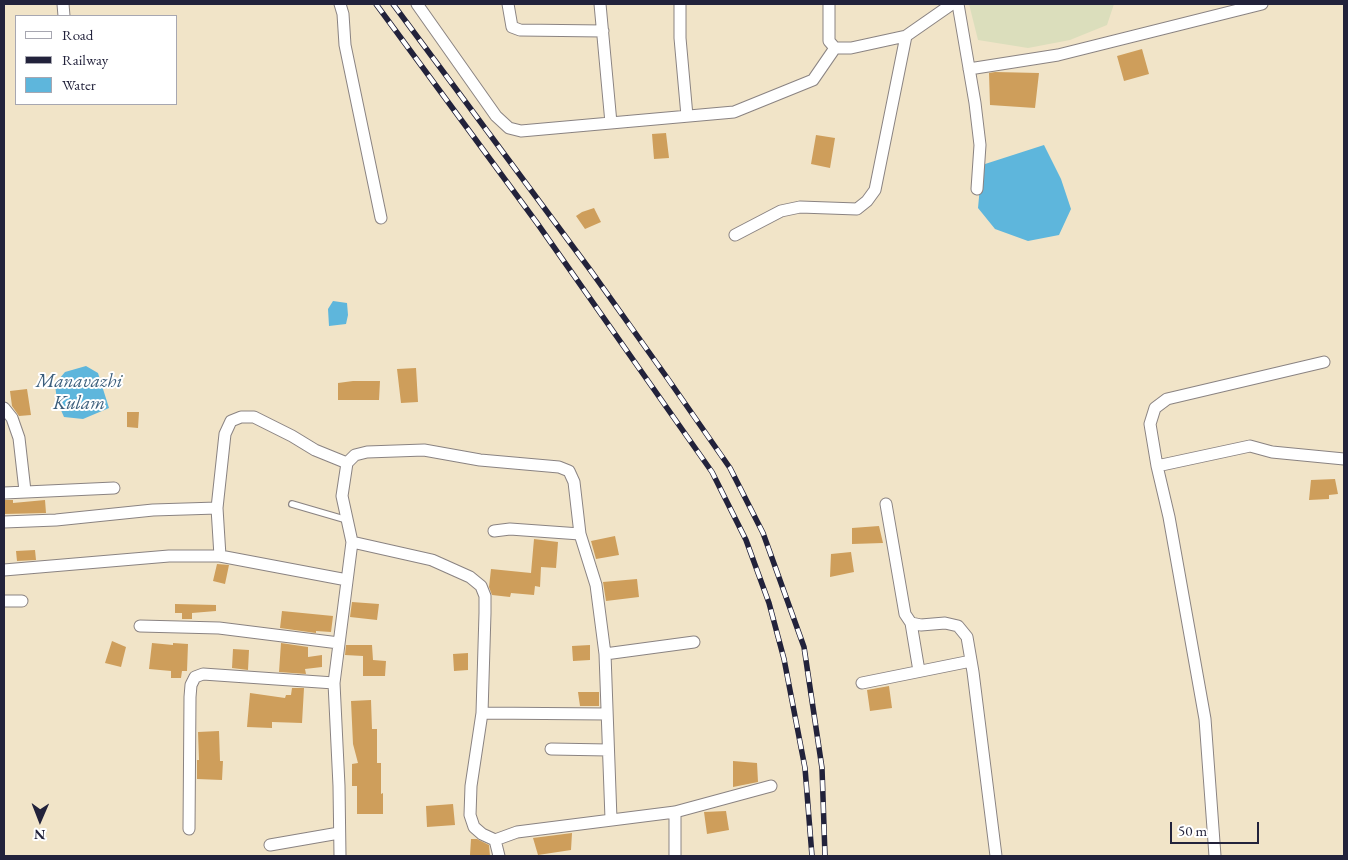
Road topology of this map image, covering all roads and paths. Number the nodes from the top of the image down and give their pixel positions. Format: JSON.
{"nodes":[{"id":1,"x":340,"y":4,"type":"edge"},
{"id":2,"x":417,"y":4,"type":"edge"},
{"id":3,"x":508,"y":4,"type":"edge"},
{"id":4,"x":600,"y":4,"type":"edge"},
{"id":5,"x":680,"y":4,"type":"edge"},
{"id":6,"x":829,"y":4,"type":"edge"},
{"id":7,"x":952,"y":4,"type":"edge"},
{"id":8,"x":958,"y":4,"type":"edge"},
{"id":9,"x":1262,"y":4,"type":"edge"},
{"id":10,"x":602,"y":30,"type":"junction"},
{"id":11,"x":906,"y":36,"type":"junction"},
{"id":12,"x":835,"y":48,"type":"junction"},
{"id":13,"x":969,"y":69,"type":"junction"},
{"id":14,"x":687,"y":116,"type":"junction"},
{"id":15,"x":611,"y":123,"type":"junction"},
{"id":16,"x":977,"y":189,"type":"dead end"},
{"id":17,"x":381,"y":218,"type":"dead end"},
{"id":18,"x":736,"y":235,"type":"dead end"},
{"id":19,"x":1324,"y":362,"type":"dead end"},
{"id":20,"x":4,"y":408,"type":"edge"},
{"id":21,"x":1344,"y":459,"type":"edge"},
{"id":22,"x":347,"y":463,"type":"junction"},
{"id":23,"x":1157,"y":466,"type":"junction"},
{"id":24,"x":114,"y":488,"type":"dead end"},
{"id":25,"x":25,"y":491,"type":"junction"},
{"id":26,"x":4,"y":493,"type":"edge"},
{"id":27,"x":292,"y":504,"type":"dead end"},
{"id":28,"x":886,"y":504,"type":"dead end"},
{"id":29,"x":218,"y":508,"type":"junction"},
{"id":30,"x":347,"y":520,"type":"junction"},
{"id":31,"x":4,"y":522,"type":"edge"},
{"id":32,"x":494,"y":531,"type":"dead end"},
{"id":33,"x":580,"y":534,"type":"junction"},
{"id":34,"x":352,"y":542,"type":"junction"},
{"id":35,"x":220,"y":556,"type":"junction"},
{"id":36,"x":4,"y":570,"type":"edge"},
{"id":37,"x":348,"y":580,"type":"junction"},
{"id":38,"x":4,"y":601,"type":"edge"},
{"id":39,"x":22,"y":601,"type":"dead end"},
{"id":40,"x":910,"y":623,"type":"junction"},
{"id":41,"x":140,"y":626,"type":"dead end"},
{"id":42,"x":694,"y":642,"type":"dead end"},
{"id":43,"x":339,"y":643,"type":"junction"},
{"id":44,"x":605,"y":654,"type":"junction"},
{"id":45,"x":971,"y":661,"type":"junction"},
{"id":46,"x":919,"y":671,"type":"junction"},
{"id":47,"x":334,"y":682,"type":"junction"},
{"id":48,"x":862,"y":683,"type":"dead end"},
{"id":49,"x":482,"y":713,"type":"junction"},
{"id":50,"x":607,"y":714,"type":"junction"},
{"id":51,"x":551,"y":749,"type":"dead end"},
{"id":52,"x":608,"y":750,"type":"junction"},
{"id":53,"x":771,"y":786,"type":"dead end"},
{"id":54,"x":675,"y":812,"type":"junction"},
{"id":55,"x":611,"y":819,"type":"junction"},
{"id":56,"x":189,"y":828,"type":"dead end"},
{"id":57,"x":339,"y":833,"type":"junction"},
{"id":58,"x":495,"y":840,"type":"junction"},
{"id":59,"x":270,"y":845,"type":"dead end"},
{"id":60,"x":340,"y":856,"type":"edge"},
{"id":61,"x":499,"y":856,"type":"edge"},
{"id":62,"x":675,"y":856,"type":"edge"},
{"id":63,"x":996,"y":856,"type":"edge"},
{"id":64,"x":1215,"y":856,"type":"edge"}],
"edges":[{"from":1,"to":17,"type":"street"},
{"from":2,"to":15,"type":"street"},
{"from":3,"to":10,"type":"street"},
{"from":4,"to":10,"type":"street"},
{"from":5,"to":14,"type":"street"},
{"from":6,"to":12,"type":"street"},
{"from":7,"to":11,"type":"street"},
{"from":8,"to":13,"type":"street"},
{"from":9,"to":13,"type":"street"},
{"from":10,"to":15,"type":"street"},
{"from":11,"to":12,"type":"street"},
{"from":11,"to":18,"type":"street"},
{"from":12,"to":14,"type":"street"},
{"from":13,"to":16,"type":"street"},
{"from":14,"to":15,"type":"street"},
{"from":19,"to":23,"type":"street"},
{"from":20,"to":25,"type":"street"},
{"from":21,"to":23,"type":"street"},
{"from":22,"to":29,"type":"street"},
{"from":22,"to":30,"type":"street"},
{"from":22,"to":33,"type":"street"},
{"from":23,"to":64,"type":"street"},
{"from":24,"to":25,"type":"street"},
{"from":25,"to":26,"type":"street"},
{"from":27,"to":30,"type":"lane"},
{"from":28,"to":40,"type":"street"},
{"from":29,"to":31,"type":"street"},
{"from":29,"to":35,"type":"street"},
{"from":30,"to":34,"type":"street"},
{"from":32,"to":33,"type":"street"},
{"from":33,"to":44,"type":"street"},
{"from":34,"to":37,"type":"street"},
{"from":34,"to":49,"type":"street"},
{"from":35,"to":36,"type":"street"},
{"from":35,"to":37,"type":"street"},
{"from":37,"to":43,"type":"street"},
{"from":38,"to":39,"type":"street"},
{"from":40,"to":45,"type":"street"},
{"from":40,"to":46,"type":"street"},
{"from":41,"to":43,"type":"street"},
{"from":42,"to":44,"type":"street"},
{"from":43,"to":47,"type":"street"},
{"from":44,"to":50,"type":"street"},
{"from":45,"to":46,"type":"street"},
{"from":45,"to":63,"type":"street"},
{"from":46,"to":48,"type":"street"},
{"from":47,"to":56,"type":"street"},
{"from":47,"to":57,"type":"street"},
{"from":49,"to":50,"type":"street"},
{"from":49,"to":58,"type":"street"},
{"from":50,"to":52,"type":"street"},
{"from":51,"to":52,"type":"street"},
{"from":52,"to":55,"type":"street"},
{"from":53,"to":54,"type":"street"},
{"from":54,"to":55,"type":"street"},
{"from":54,"to":62,"type":"street"},
{"from":55,"to":58,"type":"street"},
{"from":57,"to":59,"type":"street"},
{"from":57,"to":60,"type":"street"},
{"from":58,"to":61,"type":"street"}]}
